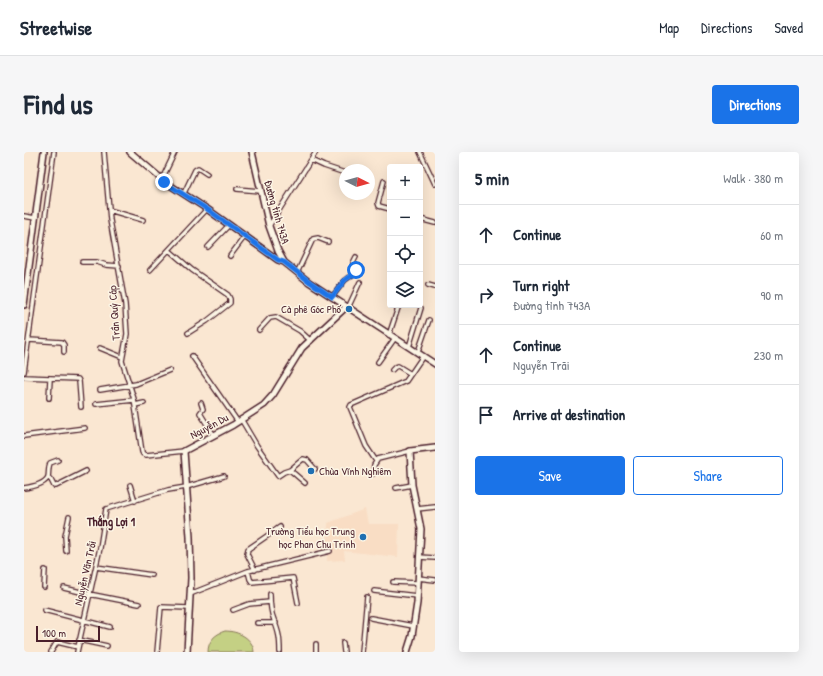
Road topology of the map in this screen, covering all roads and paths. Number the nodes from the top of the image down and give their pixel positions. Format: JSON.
{"nodes":[{"id":1,"x":44,"y":152,"type":"edge"},
{"id":2,"x":54,"y":152,"type":"edge"},
{"id":3,"x":104,"y":152,"type":"edge"},
{"id":4,"x":130,"y":152,"type":"edge"},
{"id":5,"x":175,"y":152,"type":"edge"},
{"id":6,"x":252,"y":152,"type":"edge"},
{"id":7,"x":316,"y":152,"type":"edge"},
{"id":8,"x":421,"y":152,"type":"edge"},
{"id":9,"x":311,"y":160,"type":"junction"},
{"id":10,"x":339,"y":172,"type":"edge"},
{"id":11,"x":207,"y":174,"type":"dead end"},
{"id":12,"x":162,"y":179,"type":"junction"},
{"id":13,"x":384,"y":182,"type":"dead end"},
{"id":14,"x":435,"y":184,"type":"edge"},
{"id":15,"x":237,"y":189,"type":"dead end"},
{"id":16,"x":260,"y":191,"type":"junction"},
{"id":17,"x":184,"y":194,"type":"junction"},
{"id":18,"x":387,"y":208,"type":"edge"},
{"id":19,"x":207,"y":209,"type":"junction"},
{"id":20,"x":109,"y":210,"type":"junction"},
{"id":21,"x":24,"y":216,"type":"edge"},
{"id":22,"x":36,"y":218,"type":"junction"},
{"id":23,"x":143,"y":220,"type":"dead end"},
{"id":24,"x":423,"y":220,"type":"edge"},
{"id":25,"x":435,"y":223,"type":"edge"},
{"id":26,"x":229,"y":225,"type":"junction"},
{"id":27,"x":269,"y":226,"type":"junction"},
{"id":28,"x":245,"y":236,"type":"junction"},
{"id":29,"x":328,"y":242,"type":"dead end"},
{"id":30,"x":208,"y":247,"type":"dead end"},
{"id":31,"x":169,"y":250,"type":"junction"},
{"id":32,"x":230,"y":256,"type":"dead end"},
{"id":33,"x":356,"y":257,"type":"dead end"},
{"id":34,"x":82,"y":262,"type":"dead end"},
{"id":35,"x":284,"y":262,"type":"junction"},
{"id":36,"x":119,"y":266,"type":"junction"},
{"id":37,"x":26,"y":270,"type":"edge"},
{"id":38,"x":150,"y":270,"type":"dead end"},
{"id":39,"x":296,"y":273,"type":"junction"},
{"id":40,"x":360,"y":282,"type":"dead end"},
{"id":41,"x":428,"y":285,"type":"dead end"},
{"id":42,"x":435,"y":287,"type":"edge"},
{"id":43,"x":332,"y":297,"type":"junction"},
{"id":44,"x":24,"y":305,"type":"edge"},
{"id":45,"x":347,"y":307,"type":"junction"},
{"id":46,"x":398,"y":308,"type":"edge"},
{"id":47,"x":421,"y":308,"type":"dead end"},
{"id":48,"x":429,"y":320,"type":"dead end"},
{"id":49,"x":259,"y":330,"type":"dead end"},
{"id":50,"x":188,"y":333,"type":"dead end"},
{"id":51,"x":389,"y":335,"type":"junction"},
{"id":52,"x":395,"y":338,"type":"junction"},
{"id":53,"x":29,"y":340,"type":"junction"},
{"id":54,"x":311,"y":341,"type":"junction"},
{"id":55,"x":409,"y":347,"type":"junction"},
{"id":56,"x":100,"y":348,"type":"dead end"},
{"id":57,"x":64,"y":352,"type":"dead end"},
{"id":58,"x":418,"y":352,"type":"junction"},
{"id":59,"x":192,"y":356,"type":"dead end"},
{"id":60,"x":423,"y":356,"type":"junction"},
{"id":61,"x":122,"y":357,"type":"junction"},
{"id":62,"x":378,"y":362,"type":"dead end"},
{"id":63,"x":435,"y":363,"type":"edge"},
{"id":64,"x":170,"y":370,"type":"dead end"},
{"id":65,"x":392,"y":370,"type":"dead end"},
{"id":66,"x":24,"y":372,"type":"edge"},
{"id":67,"x":411,"y":374,"type":"junction"},
{"id":68,"x":24,"y":377,"type":"edge"},
{"id":69,"x":50,"y":379,"type":"junction"},
{"id":70,"x":130,"y":385,"type":"junction"},
{"id":71,"x":100,"y":390,"type":"dead end"},
{"id":72,"x":49,"y":398,"type":"dead end"},
{"id":73,"x":135,"y":402,"type":"junction"},
{"id":74,"x":201,"y":403,"type":"dead end"},
{"id":75,"x":96,"y":404,"type":"dead end"},
{"id":76,"x":144,"y":404,"type":"dead end"},
{"id":77,"x":81,"y":407,"type":"dead end"},
{"id":78,"x":239,"y":421,"type":"junction"},
{"id":79,"x":85,"y":428,"type":"dead end"},
{"id":80,"x":213,"y":434,"type":"junction"},
{"id":81,"x":24,"y":436,"type":"edge"},
{"id":82,"x":435,"y":448,"type":"edge"},
{"id":83,"x":184,"y":451,"type":"junction"},
{"id":84,"x":410,"y":451,"type":"junction"},
{"id":85,"x":58,"y":460,"type":"dead end"},
{"id":86,"x":376,"y":461,"type":"junction"},
{"id":87,"x":315,"y":469,"type":"dead end"},
{"id":88,"x":290,"y":470,"type":"junction"},
{"id":89,"x":86,"y":471,"type":"dead end"},
{"id":90,"x":373,"y":474,"type":"dead end"},
{"id":91,"x":224,"y":476,"type":"dead end"},
{"id":92,"x":48,"y":478,"type":"junction"},
{"id":93,"x":305,"y":483,"type":"dead end"},
{"id":94,"x":130,"y":485,"type":"dead end"},
{"id":95,"x":412,"y":485,"type":"junction"},
{"id":96,"x":186,"y":487,"type":"junction"},
{"id":97,"x":24,"y":488,"type":"edge"},
{"id":98,"x":396,"y":488,"type":"dead end"},
{"id":99,"x":135,"y":501,"type":"junction"},
{"id":100,"x":435,"y":507,"type":"edge"},
{"id":101,"x":417,"y":509,"type":"junction"},
{"id":102,"x":69,"y":517,"type":"dead end"},
{"id":103,"x":280,"y":527,"type":"dead end"},
{"id":104,"x":66,"y":551,"type":"dead end"},
{"id":105,"x":330,"y":551,"type":"dead end"},
{"id":106,"x":419,"y":557,"type":"junction"},
{"id":107,"x":435,"y":558,"type":"edge"},
{"id":108,"x":96,"y":567,"type":"junction"},
{"id":109,"x":45,"y":570,"type":"dead end"},
{"id":110,"x":255,"y":570,"type":"junction"},
{"id":111,"x":248,"y":571,"type":"junction"},
{"id":112,"x":152,"y":575,"type":"dead end"},
{"id":113,"x":418,"y":580,"type":"junction"},
{"id":114,"x":435,"y":580,"type":"edge"},
{"id":115,"x":393,"y":582,"type":"dead end"},
{"id":116,"x":44,"y":587,"type":"dead end"},
{"id":117,"x":64,"y":588,"type":"dead end"},
{"id":118,"x":374,"y":591,"type":"dead end"},
{"id":119,"x":89,"y":594,"type":"junction"},
{"id":120,"x":190,"y":594,"type":"junction"},
{"id":121,"x":270,"y":594,"type":"dead end"},
{"id":122,"x":417,"y":596,"type":"junction"},
{"id":123,"x":367,"y":597,"type":"dead end"},
{"id":124,"x":270,"y":602,"type":"junction"},
{"id":125,"x":298,"y":603,"type":"dead end"},
{"id":126,"x":139,"y":604,"type":"dead end"},
{"id":127,"x":189,"y":608,"type":"junction"},
{"id":128,"x":44,"y":610,"type":"dead end"},
{"id":129,"x":233,"y":610,"type":"dead end"},
{"id":130,"x":371,"y":618,"type":"dead end"},
{"id":131,"x":84,"y":619,"type":"junction"},
{"id":132,"x":257,"y":623,"type":"dead end"},
{"id":133,"x":276,"y":623,"type":"junction"},
{"id":134,"x":413,"y":626,"type":"junction"},
{"id":135,"x":110,"y":627,"type":"dead end"},
{"id":136,"x":79,"y":640,"type":"junction"},
{"id":137,"x":343,"y":643,"type":"dead end"},
{"id":138,"x":316,"y":644,"type":"dead end"},
{"id":139,"x":78,"y":646,"type":"junction"},
{"id":140,"x":108,"y":646,"type":"dead end"},
{"id":141,"x":51,"y":652,"type":"edge"},
{"id":142,"x":77,"y":652,"type":"edge"},
{"id":143,"x":157,"y":652,"type":"edge"},
{"id":144,"x":187,"y":652,"type":"edge"},
{"id":145,"x":280,"y":652,"type":"edge"},
{"id":146,"x":316,"y":652,"type":"edge"},
{"id":147,"x":344,"y":652,"type":"edge"},
{"id":148,"x":362,"y":652,"type":"edge"},
{"id":149,"x":407,"y":652,"type":"edge"}],
"edges":[{"from":1,"to":22,"type":"street"},
{"from":2,"to":53,"type":"street"},
{"from":3,"to":20,"type":"street","name":"Trần Quý Cáp"},
{"from":4,"to":12,"type":"street"},
{"from":5,"to":12,"type":"street"},
{"from":6,"to":16,"type":"street","name":"Đường tỉnh 743A"},
{"from":7,"to":9,"type":"street"},
{"from":8,"to":14,"type":"street"},
{"from":9,"to":10,"type":"street"},
{"from":9,"to":27,"type":"street"},
{"from":11,"to":17,"type":"street"},
{"from":12,"to":17,"type":"street"},
{"from":13,"to":18,"type":"street"},
{"from":15,"to":16,"type":"street"},
{"from":16,"to":27,"type":"street","name":"Đường tỉnh 743A"},
{"from":17,"to":19,"type":"street"},
{"from":19,"to":26,"type":"street"},
{"from":19,"to":31,"type":"street"},
{"from":20,"to":23,"type":"street"},
{"from":20,"to":36,"type":"street","name":"Trần Quý Cáp"},
{"from":21,"to":22,"type":"street"},
{"from":22,"to":37,"type":"street"},
{"from":24,"to":25,"type":"street"},
{"from":26,"to":28,"type":"street"},
{"from":26,"to":30,"type":"street"},
{"from":27,"to":35,"type":"street","name":"Đường tỉnh 743A"},
{"from":28,"to":32,"type":"street"},
{"from":28,"to":35,"type":"street"},
{"from":29,"to":39,"type":"street"},
{"from":31,"to":38,"type":"street"},
{"from":31,"to":50,"type":"street"},
{"from":33,"to":43,"type":"street"},
{"from":34,"to":36,"type":"street"},
{"from":35,"to":39,"type":"street","name":"Đường tỉnh 743A"},
{"from":36,"to":61,"type":"street","name":"Trần Quý Cáp"},
{"from":37,"to":44,"type":"street"},
{"from":39,"to":43,"type":"street","name":"Đường tỉnh 743A"},
{"from":40,"to":45,"type":"street","name":"Nguyễn Du"},
{"from":41,"to":42,"type":"street"},
{"from":43,"to":45,"type":"street","name":"Đường tỉnh 743A"},
{"from":45,"to":51,"type":"street","name":"Đường tỉnh 743A"},
{"from":45,"to":54,"type":"street","name":"Nguyễn Du"},
{"from":46,"to":51,"type":"street"},
{"from":47,"to":55,"type":"street"},
{"from":48,"to":58,"type":"street"},
{"from":49,"to":54,"type":"street"},
{"from":51,"to":52,"type":"street","name":"Đường tỉnh 743A"},
{"from":52,"to":55,"type":"street","name":"Đường tỉnh 743A"},
{"from":52,"to":62,"type":"street"},
{"from":53,"to":57,"type":"street"},
{"from":53,"to":66,"type":"street"},
{"from":54,"to":78,"type":"street","name":"Nguyễn Du"},
{"from":55,"to":58,"type":"street","name":"Đường tỉnh 743A"},
{"from":56,"to":61,"type":"street"},
{"from":58,"to":60,"type":"street","name":"Đường tỉnh 743A"},
{"from":59,"to":78,"type":"street"},
{"from":60,"to":63,"type":"street","name":"Đường tỉnh 743A"},
{"from":60,"to":67,"type":"street"},
{"from":61,"to":70,"type":"street","name":"Trần Quý Cáp"},
{"from":64,"to":70,"type":"street"},
{"from":65,"to":67,"type":"street"},
{"from":67,"to":86,"type":"street"},
{"from":68,"to":69,"type":"street"},
{"from":69,"to":72,"type":"street"},
{"from":69,"to":77,"type":"street"},
{"from":70,"to":71,"type":"street"},
{"from":70,"to":73,"type":"street","name":"Trần Quý Cáp"},
{"from":73,"to":75,"type":"street"},
{"from":73,"to":76,"type":"street"},
{"from":73,"to":83,"type":"street","name":"Trần Quý Cáp"},
{"from":74,"to":80,"type":"street"},
{"from":78,"to":80,"type":"street","name":"Nguyễn Du"},
{"from":78,"to":88,"type":"street"},
{"from":79,"to":81,"type":"street"},
{"from":80,"to":83,"type":"street","name":"Nguyễn Du"},
{"from":82,"to":84,"type":"street"},
{"from":83,"to":96,"type":"street","name":"Nguyễn Du"},
{"from":84,"to":86,"type":"street"},
{"from":84,"to":95,"type":"street"},
{"from":85,"to":92,"type":"street"},
{"from":86,"to":90,"type":"street"},
{"from":87,"to":88,"type":"street"},
{"from":88,"to":93,"type":"street"},
{"from":89,"to":92,"type":"street"},
{"from":91,"to":96,"type":"street","name":"Nguyễn Văn Trỗi"},
{"from":92,"to":97,"type":"street"},
{"from":94,"to":99,"type":"street"},
{"from":95,"to":98,"type":"street"},
{"from":95,"to":101,"type":"street"},
{"from":96,"to":99,"type":"street","name":"Nguyễn Văn Trỗi"},
{"from":96,"to":120,"type":"street","name":"Nguyễn Du"},
{"from":99,"to":108,"type":"street","name":"Nguyễn Văn Trỗi"},
{"from":100,"to":101,"type":"street"},
{"from":101,"to":106,"type":"street"},
{"from":102,"to":104,"type":"street"},
{"from":103,"to":110,"type":"street"},
{"from":105,"to":110,"type":"street"},
{"from":106,"to":107,"type":"street"},
{"from":106,"to":113,"type":"street"},
{"from":108,"to":112,"type":"street"},
{"from":108,"to":119,"type":"street","name":"Nguyễn Văn Trỗi"},
{"from":109,"to":116,"type":"street"},
{"from":110,"to":111,"type":"street"},
{"from":111,"to":120,"type":"street"},
{"from":111,"to":125,"type":"street"},
{"from":113,"to":114,"type":"street"},
{"from":113,"to":115,"type":"street"},
{"from":113,"to":122,"type":"street"},
{"from":117,"to":119,"type":"street"},
{"from":118,"to":122,"type":"street"},
{"from":119,"to":126,"type":"street"},
{"from":119,"to":131,"type":"street","name":"Nguyễn Văn Trỗi"},
{"from":120,"to":127,"type":"street","name":"Nguyễn Du"},
{"from":121,"to":124,"type":"street"},
{"from":122,"to":134,"type":"street"},
{"from":123,"to":148,"type":"street"},
{"from":124,"to":129,"type":"street"},
{"from":124,"to":133,"type":"street"},
{"from":127,"to":143,"type":"street"},
{"from":127,"to":144,"type":"street","name":"Nguyễn Du"},
{"from":128,"to":131,"type":"street"},
{"from":130,"to":134,"type":"street"},
{"from":131,"to":135,"type":"street"},
{"from":131,"to":136,"type":"street","name":"Nguyễn Văn Trỗi"},
{"from":132,"to":133,"type":"street"},
{"from":133,"to":145,"type":"street"},
{"from":134,"to":149,"type":"street"},
{"from":136,"to":139,"type":"street","name":"Nguyễn Văn Trỗi"},
{"from":136,"to":140,"type":"street"},
{"from":137,"to":147,"type":"street"},
{"from":138,"to":146,"type":"street"},
{"from":139,"to":141,"type":"street"},
{"from":139,"to":142,"type":"street","name":"Nguyễn Văn Trỗi"}]}
